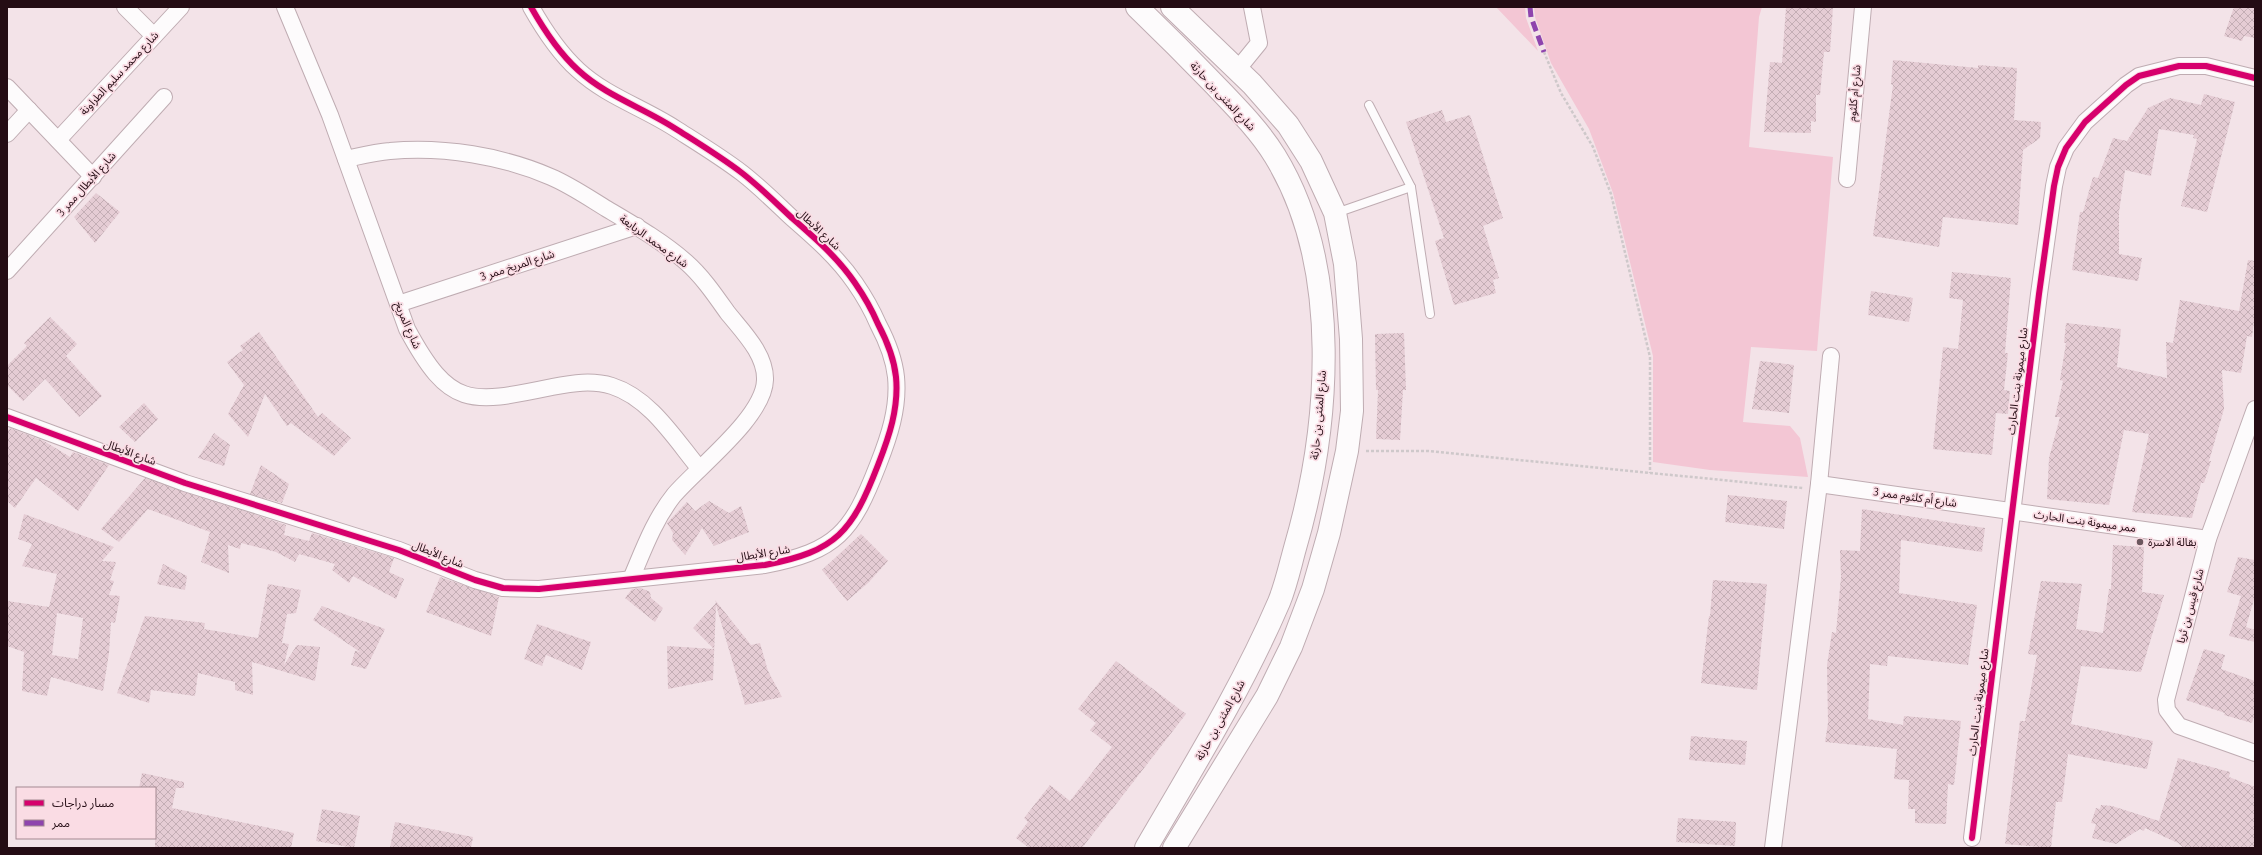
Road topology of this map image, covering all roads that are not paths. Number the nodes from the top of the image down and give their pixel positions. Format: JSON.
{"nodes":[{"id":1,"x":125,"y":7,"type":"edge"},
{"id":2,"x":181,"y":7,"type":"edge"},
{"id":3,"x":285,"y":7,"type":"edge"},
{"id":4,"x":531,"y":7,"type":"edge"},
{"id":5,"x":1137,"y":7,"type":"edge"},
{"id":6,"x":1172,"y":7,"type":"edge"},
{"id":7,"x":1252,"y":7,"type":"edge"},
{"id":8,"x":1863,"y":7,"type":"edge"},
{"id":9,"x":154,"y":36,"type":"junction"},
{"id":10,"x":1237,"y":70,"type":"junction"},
{"id":11,"x":2255,"y":78,"type":"edge"},
{"id":12,"x":7,"y":87,"type":"edge"},
{"id":13,"x":164,"y":96,"type":"dead end"},
{"id":14,"x":1369,"y":105,"type":"dead end"},
{"id":15,"x":29,"y":110,"type":"junction"},
{"id":16,"x":7,"y":134,"type":"edge"},
{"id":17,"x":58,"y":140,"type":"junction"},
{"id":18,"x":346,"y":159,"type":"junction"},
{"id":19,"x":92,"y":177,"type":"junction"},
{"id":20,"x":1847,"y":179,"type":"dead end"},
{"id":21,"x":1411,"y":187,"type":"junction"},
{"id":22,"x":1336,"y":213,"type":"junction"},
{"id":23,"x":637,"y":226,"type":"junction"},
{"id":24,"x":7,"y":271,"type":"edge"},
{"id":25,"x":398,"y":304,"type":"junction"},
{"id":26,"x":1430,"y":314,"type":"dead end"},
{"id":27,"x":1831,"y":356,"type":"dead end"},
{"id":28,"x":2255,"y":409,"type":"edge"},
{"id":29,"x":7,"y":417,"type":"edge"},
{"id":30,"x":699,"y":468,"type":"junction"},
{"id":31,"x":1818,"y":487,"type":"junction"},
{"id":32,"x":2010,"y":511,"type":"junction"},
{"id":33,"x":2208,"y":539,"type":"junction"},
{"id":34,"x":631,"y":579,"type":"junction"},
{"id":35,"x":2255,"y":753,"type":"edge"},
{"id":36,"x":1972,"y":838,"type":"dead end"},
{"id":37,"x":1146,"y":848,"type":"edge"},
{"id":38,"x":1174,"y":848,"type":"edge"},
{"id":39,"x":1773,"y":848,"type":"edge"}],
"edges":[{"from":1,"to":9,"type":"street"},
{"from":2,"to":9,"type":"street","name":"شارع محمد سليم الطراونة"},
{"from":3,"to":18,"type":"street","name":"شارع المريخ"},
{"from":4,"to":34,"type":"street","name":"شارع الأبطال"},
{"from":5,"to":37,"type":"highway","name":"شارع المثنى بن حارثة"},
{"from":6,"to":10,"type":"highway"},
{"from":7,"to":10,"type":"street"},
{"from":8,"to":20,"type":"street","name":"شارع أم كلثوم"},
{"from":9,"to":17,"type":"street","name":"شارع محمد سليم الطراونة"},
{"from":10,"to":22,"type":"highway"},
{"from":11,"to":32,"type":"street","name":"شارع ميمونة بنت الحارث"},
{"from":12,"to":15,"type":"street"},
{"from":13,"to":19,"type":"street","name":"شارع الأبطال ممر 3"},
{"from":14,"to":21,"type":"lane"},
{"from":15,"to":16,"type":"street"},
{"from":15,"to":17,"type":"street"},
{"from":17,"to":19,"type":"street"},
{"from":18,"to":23,"type":"street","name":"شارع محمد الربايعة"},
{"from":18,"to":25,"type":"street","name":"شارع المريخ"},
{"from":19,"to":24,"type":"street","name":"شارع الأبطال ممر 3"},
{"from":21,"to":22,"type":"lane"},
{"from":21,"to":26,"type":"lane"},
{"from":22,"to":38,"type":"highway"},
{"from":23,"to":25,"type":"street","name":"شارع المريخ ممر 3"},
{"from":23,"to":30,"type":"street","name":"شارع محمد الربايعة"},
{"from":25,"to":30,"type":"street","name":"شارع المريخ"},
{"from":27,"to":31,"type":"street"},
{"from":28,"to":33,"type":"street","name":"شارع قيس بن ثريا"},
{"from":29,"to":34,"type":"street","name":"شارع الأبطال"},
{"from":30,"to":34,"type":"street","name":"شارع محمد الربايعة"},
{"from":31,"to":32,"type":"street","name":"شارع أم كلثوم ممر 3"},
{"from":31,"to":39,"type":"street"},
{"from":32,"to":33,"type":"street","name":"ممر ميمونة بنت الحارث"},
{"from":32,"to":36,"type":"street","name":"شارع ميمونة بنت الحارث"},
{"from":33,"to":35,"type":"street","name":"شارع قيس بن ثريا"}]}
